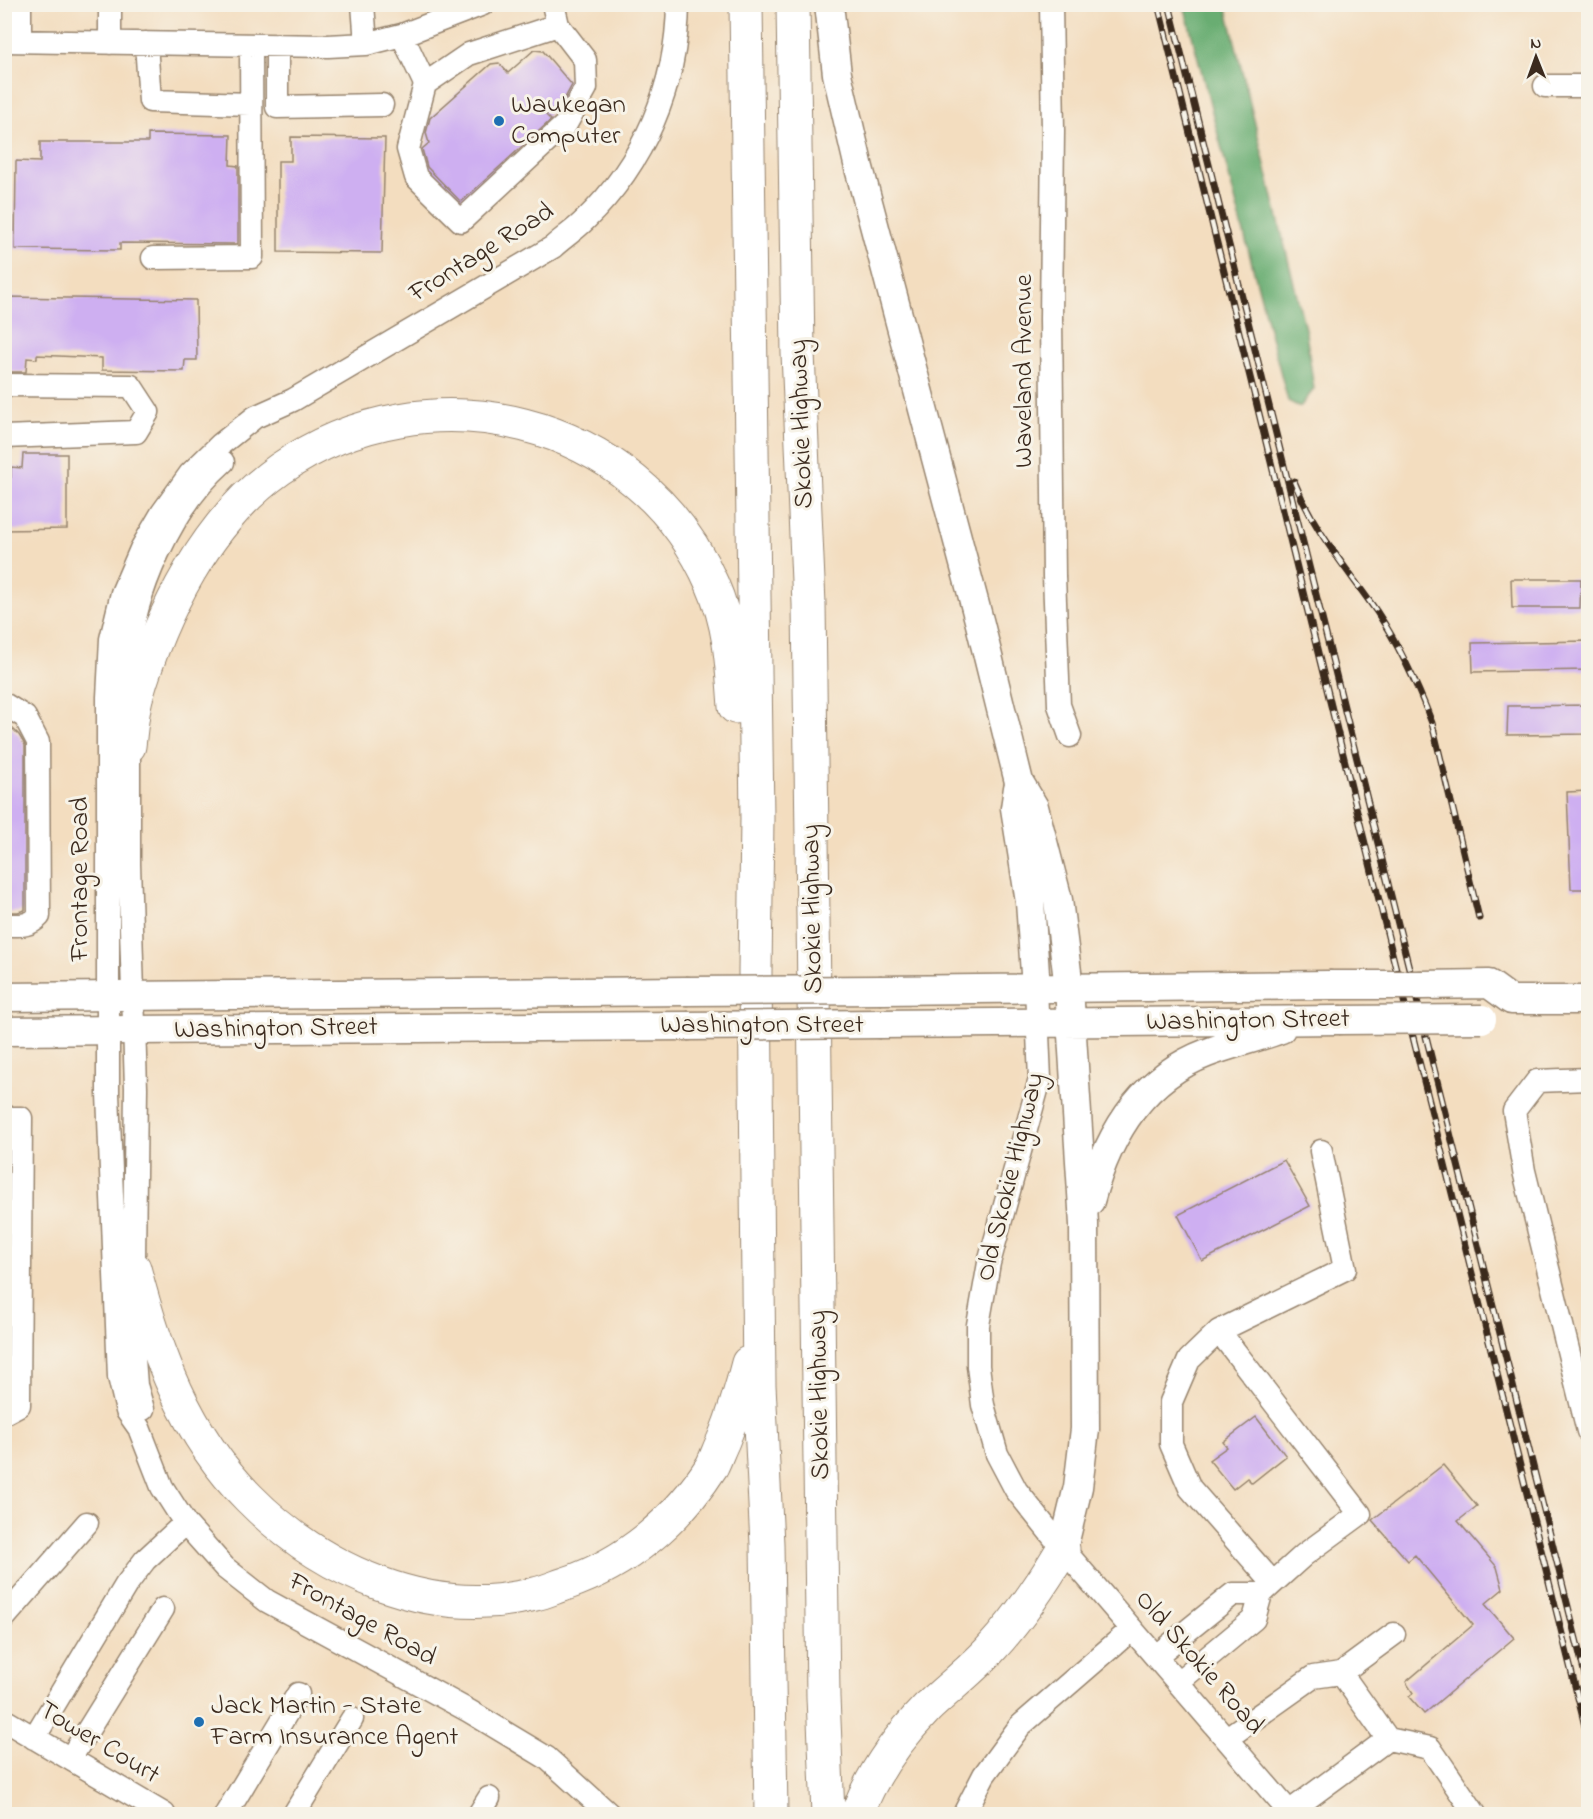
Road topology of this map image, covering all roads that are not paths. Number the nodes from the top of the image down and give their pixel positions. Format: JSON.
{"nodes":[{"id":1,"x":20,"y":4,"type":"edge"},
{"id":2,"x":110,"y":4,"type":"edge"},
{"id":3,"x":363,"y":4,"type":"edge"},
{"id":4,"x":678,"y":4,"type":"edge"},
{"id":5,"x":746,"y":4,"type":"edge"},
{"id":6,"x":793,"y":4,"type":"edge"},
{"id":7,"x":829,"y":4,"type":"edge"},
{"id":8,"x":1051,"y":4,"type":"edge"},
{"id":9,"x":477,"y":6,"type":"edge"},
{"id":10,"x":555,"y":15,"type":"edge"},
{"id":11,"x":402,"y":35,"type":"junction"},
{"id":12,"x":12,"y":41,"type":"edge"},
{"id":13,"x":110,"y":43,"type":"junction"},
{"id":14,"x":147,"y":43,"type":"junction"},
{"id":15,"x":366,"y":44,"type":"junction"},
{"id":16,"x":251,"y":45,"type":"junction"},
{"id":17,"x":277,"y":45,"type":"junction"},
{"id":18,"x":425,"y":84,"type":"junction"},
{"id":19,"x":1545,"y":86,"type":"dead end"},
{"id":20,"x":1588,"y":86,"type":"edge"},
{"id":21,"x":251,"y":104,"type":"junction"},
{"id":22,"x":382,"y":105,"type":"dead end"},
{"id":23,"x":153,"y":258,"type":"dead end"},
{"id":24,"x":4,"y":385,"type":"edge"},
{"id":25,"x":293,"y":400,"type":"junction"},
{"id":26,"x":4,"y":437,"type":"edge"},
{"id":27,"x":4,"y":704,"type":"edge"},
{"id":28,"x":1070,"y":736,"type":"dead end"},
{"id":29,"x":129,"y":746,"type":"junction"},
{"id":30,"x":1019,"y":782,"type":"junction"},
{"id":31,"x":15,"y":925,"type":"edge"},
{"id":32,"x":755,"y":972,"type":"junction"},
{"id":33,"x":1036,"y":988,"type":"junction"},
{"id":34,"x":1069,"y":988,"type":"junction"},
{"id":35,"x":120,"y":996,"type":"junction"},
{"id":36,"x":4,"y":997,"type":"edge"},
{"id":37,"x":1511,"y":1000,"type":"junction"},
{"id":38,"x":1588,"y":1000,"type":"edge"},
{"id":39,"x":1305,"y":1020,"type":"junction"},
{"id":40,"x":1071,"y":1022,"type":"junction"},
{"id":41,"x":1038,"y":1023,"type":"junction"},
{"id":42,"x":121,"y":1030,"type":"junction"},
{"id":43,"x":4,"y":1031,"type":"edge"},
{"id":44,"x":1588,"y":1079,"type":"edge"},
{"id":45,"x":4,"y":1118,"type":"edge"},
{"id":46,"x":1321,"y":1151,"type":"dead end"},
{"id":47,"x":1084,"y":1224,"type":"junction"},
{"id":48,"x":759,"y":1266,"type":"junction"},
{"id":49,"x":134,"y":1268,"type":"junction"},
{"id":50,"x":12,"y":1279,"type":"edge"},
{"id":51,"x":1219,"y":1331,"type":"junction"},
{"id":52,"x":12,"y":1332,"type":"edge"},
{"id":53,"x":12,"y":1387,"type":"edge"},
{"id":54,"x":4,"y":1413,"type":"edge"},
{"id":55,"x":139,"y":1428,"type":"junction"},
{"id":56,"x":1588,"y":1431,"type":"edge"},
{"id":57,"x":87,"y":1523,"type":"dead end"},
{"id":58,"x":185,"y":1523,"type":"junction"},
{"id":59,"x":1063,"y":1549,"type":"junction"},
{"id":60,"x":1267,"y":1588,"type":"junction"},
{"id":61,"x":163,"y":1609,"type":"dead end"},
{"id":62,"x":4,"y":1618,"type":"edge"},
{"id":63,"x":1132,"y":1629,"type":"junction"},
{"id":64,"x":1394,"y":1634,"type":"dead end"},
{"id":65,"x":1156,"y":1656,"type":"junction"},
{"id":66,"x":1341,"y":1673,"type":"junction"},
{"id":67,"x":1178,"y":1682,"type":"junction"},
{"id":68,"x":298,"y":1694,"type":"dead end"},
{"id":69,"x":351,"y":1719,"type":"dead end"},
{"id":70,"x":4,"y":1720,"type":"edge"},
{"id":71,"x":34,"y":1738,"type":"junction"},
{"id":72,"x":1227,"y":1738,"type":"junction"},
{"id":73,"x":1388,"y":1739,"type":"junction"},
{"id":74,"x":70,"y":1759,"type":"junction"},
{"id":75,"x":1290,"y":1813,"type":"edge"},
{"id":76,"x":163,"y":1814,"type":"edge"},
{"id":77,"x":226,"y":1815,"type":"edge"},
{"id":78,"x":294,"y":1815,"type":"edge"},
{"id":79,"x":609,"y":1815,"type":"edge"},
{"id":80,"x":771,"y":1815,"type":"edge"},
{"id":81,"x":828,"y":1815,"type":"edge"},
{"id":82,"x":857,"y":1815,"type":"edge"},
{"id":83,"x":964,"y":1815,"type":"edge"},
{"id":84,"x":1475,"y":1815,"type":"edge"}],
"edges":[{"from":1,"to":12,"type":"street"},
{"from":2,"to":13,"type":"street"},
{"from":3,"to":15,"type":"street"},
{"from":4,"to":25,"type":"street","name":"Frontage Road"},
{"from":5,"to":32,"type":"highway","name":"Skokie Highway"},
{"from":6,"to":81,"type":"highway","name":"Skokie Highway"},
{"from":7,"to":30,"type":"main road"},
{"from":8,"to":28,"type":"street","name":"Waveland Avenue"},
{"from":9,"to":11,"type":"street"},
{"from":10,"to":18,"type":"street"},
{"from":10,"to":18,"type":"street"},
{"from":11,"to":15,"type":"street"},
{"from":11,"to":18,"type":"street"},
{"from":12,"to":13,"type":"street"},
{"from":13,"to":14,"type":"street"},
{"from":14,"to":16,"type":"street"},
{"from":14,"to":21,"type":"street"},
{"from":15,"to":17,"type":"street"},
{"from":16,"to":17,"type":"street"},
{"from":16,"to":21,"type":"street"},
{"from":17,"to":22,"type":"street"},
{"from":19,"to":20,"type":"street"},
{"from":21,"to":23,"type":"street"},
{"from":24,"to":26,"type":"street"},
{"from":25,"to":29,"type":"street","name":"Frontage Road"},
{"from":25,"to":35,"type":"street","name":"Frontage Road"},
{"from":27,"to":31,"type":"street"},
{"from":29,"to":32,"type":"highway"},
{"from":29,"to":35,"type":"street","name":"Frontage Road"},
{"from":30,"to":33,"type":"main road","name":"Old Skokie Highway"},
{"from":30,"to":34,"type":"main road"},
{"from":32,"to":48,"type":"highway","name":"Skokie Highway"},
{"from":33,"to":34,"type":"main road","name":"Washington Street"},
{"from":33,"to":35,"type":"main road","name":"Washington Street","bridge":true},
{"from":33,"to":41,"type":"street","name":"Old Skokie Highway"},
{"from":34,"to":37,"type":"main road","name":"Washington Street","bridge":true},
{"from":34,"to":40,"type":"main road"},
{"from":35,"to":36,"type":"main road","name":"Washington Street"},
{"from":35,"to":42,"type":"street","name":"Frontage Road"},
{"from":37,"to":38,"type":"main road"},
{"from":37,"to":39,"type":"main road","name":"Washington Street","bridge":true},
{"from":39,"to":40,"type":"main road","name":"Washington Street"},
{"from":39,"to":47,"type":"main road"},
{"from":40,"to":41,"type":"main road","name":"Washington Street"},
{"from":40,"to":47,"type":"main road"},
{"from":41,"to":42,"type":"main road","name":"Washington Street","bridge":true},
{"from":41,"to":59,"type":"street","name":"Old Skokie Highway"},
{"from":42,"to":43,"type":"main road","name":"Washington Street"},
{"from":42,"to":49,"type":"street","name":"Frontage Road"},
{"from":42,"to":55,"type":"street","name":"Frontage Road"},
{"from":44,"to":56,"type":"street"},
{"from":45,"to":50,"type":"street"},
{"from":46,"to":51,"type":"street"},
{"from":47,"to":59,"type":"main road"},
{"from":48,"to":49,"type":"highway"},
{"from":48,"to":80,"type":"highway","name":"Skokie Highway"},
{"from":49,"to":55,"type":"street","name":"Frontage Road"},
{"from":50,"to":52,"type":"street"},
{"from":51,"to":60,"type":"street"},
{"from":51,"to":60,"type":"street"},
{"from":52,"to":53,"type":"street"},
{"from":53,"to":54,"type":"street"},
{"from":55,"to":58,"type":"street","name":"Frontage Road"},
{"from":57,"to":62,"type":"street"},
{"from":58,"to":71,"type":"street"},
{"from":58,"to":79,"type":"street","name":"Frontage Road"},
{"from":59,"to":63,"type":"street","name":"Old Skokie Road"},
{"from":59,"to":82,"type":"highway"},
{"from":60,"to":65,"type":"street"},
{"from":60,"to":67,"type":"street"},
{"from":61,"to":74,"type":"street"},
{"from":63,"to":65,"type":"street","name":"Old Skokie Road"},
{"from":63,"to":83,"type":"street"},
{"from":64,"to":66,"type":"street"},
{"from":65,"to":67,"type":"street","name":"Old Skokie Road"},
{"from":66,"to":72,"type":"street"},
{"from":66,"to":73,"type":"street"},
{"from":67,"to":72,"type":"street","name":"Old Skokie Road"},
{"from":68,"to":77,"type":"street"},
{"from":69,"to":78,"type":"street"},
{"from":70,"to":71,"type":"street","name":"Tower Court"},
{"from":71,"to":74,"type":"street","name":"Tower Court"},
{"from":72,"to":75,"type":"street","name":"Old Skokie Road"},
{"from":73,"to":75,"type":"street"},
{"from":73,"to":84,"type":"street"},
{"from":74,"to":76,"type":"street","name":"Tower Court"}]}
